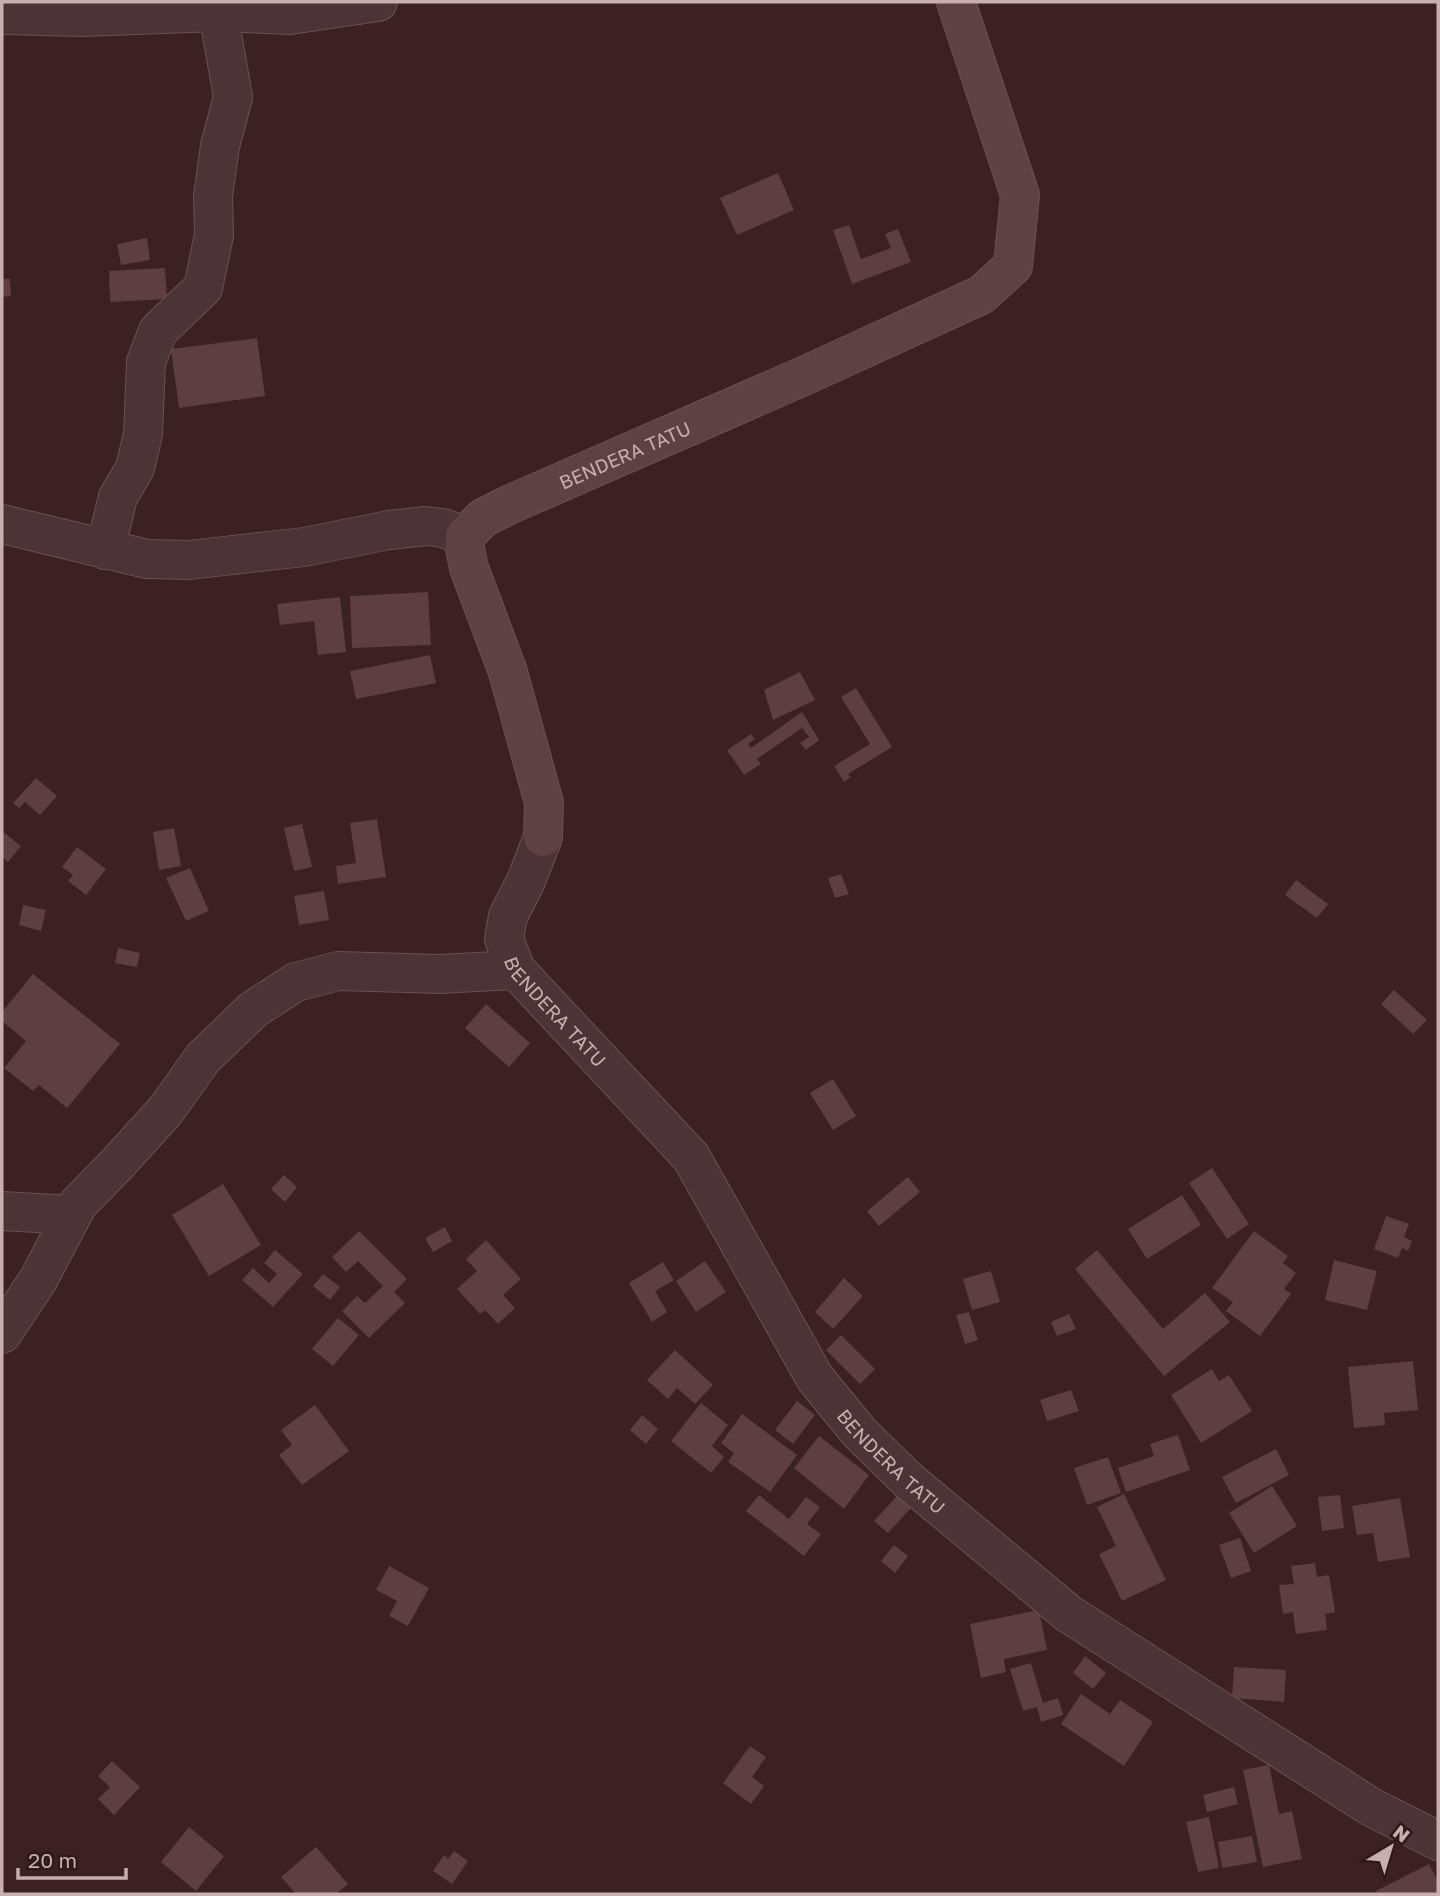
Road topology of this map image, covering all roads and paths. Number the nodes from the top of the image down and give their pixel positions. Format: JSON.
{"nodes":[{"id":1,"x":378,"y":2,"type":"edge"},
{"id":2,"x":956,"y":2,"type":"edge"},
{"id":3,"x":207,"y":9,"type":"edge"},
{"id":4,"x":2,"y":15,"type":"edge"},
{"id":5,"x":2,"y":524,"type":"edge"},
{"id":6,"x":465,"y":536,"type":"junction"},
{"id":7,"x":105,"y":550,"type":"junction"},
{"id":8,"x":542,"y":837,"type":"joint"},
{"id":9,"x":516,"y":970,"type":"junction"},
{"id":10,"x":2,"y":1211,"type":"edge"},
{"id":11,"x":72,"y":1215,"type":"junction"},
{"id":12,"x":2,"y":1334,"type":"edge"},
{"id":13,"x":1438,"y":1841,"type":"edge"}],
"edges":[{"from":1,"to":3,"type":"street"},
{"from":2,"to":6,"type":"main road","name":"BENDERA TATU"},
{"from":3,"to":4,"type":"street"},
{"from":3,"to":7,"type":"street"},
{"from":5,"to":7,"type":"street"},
{"from":6,"to":7,"type":"street"},
{"from":6,"to":8,"type":"main road","name":"BENDERA TATU"},
{"from":8,"to":9,"type":"street","name":"BENDERA TATU"},
{"from":9,"to":11,"type":"street"},
{"from":9,"to":13,"type":"street","name":"BENDERA TATU"},
{"from":10,"to":11,"type":"street"},
{"from":11,"to":12,"type":"street"}]}
